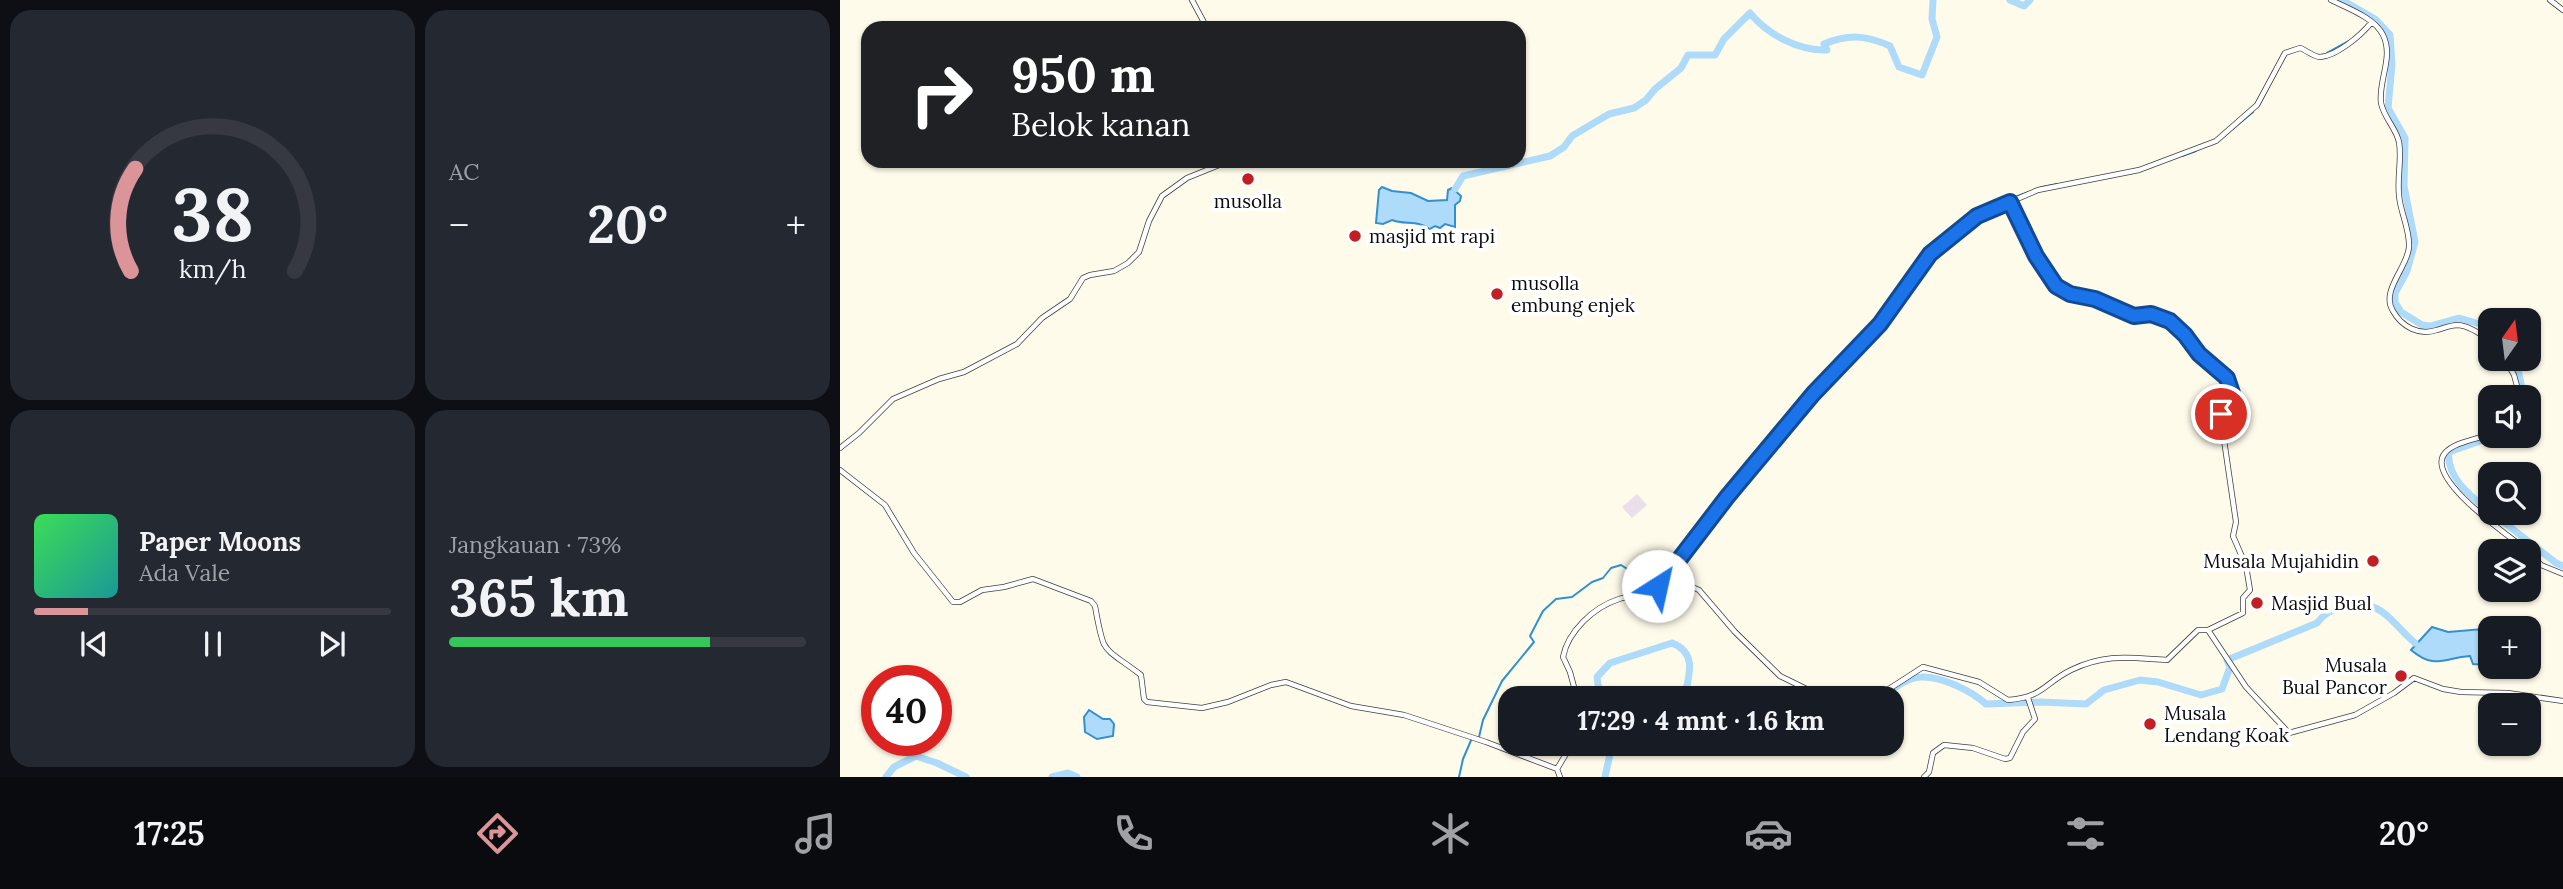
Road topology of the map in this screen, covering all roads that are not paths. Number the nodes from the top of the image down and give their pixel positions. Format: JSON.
{"nodes":[{"id":1,"x":1192,"y":0,"type":"edge"},
{"id":2,"x":2331,"y":0,"type":"edge"},
{"id":3,"x":2550,"y":0,"type":"edge"},
{"id":4,"x":2563,"y":10,"type":"edge"},
{"id":5,"x":1203,"y":21,"type":"edge"},
{"id":6,"x":2371,"y":23,"type":"junction"},
{"id":7,"x":1213,"y":168,"type":"edge"},
{"id":8,"x":2010,"y":202,"type":"junction"},
{"id":9,"x":2478,"y":332,"type":"edge"},
{"id":10,"x":2478,"y":439,"type":"edge"},
{"id":11,"x":840,"y":447,"type":"edge"},
{"id":12,"x":840,"y":470,"type":"edge"},
{"id":13,"x":2512,"y":539,"type":"edge"},
{"id":14,"x":2541,"y":565,"type":"edge"},
{"id":15,"x":1655,"y":571,"type":"junction"},
{"id":16,"x":2563,"y":574,"type":"edge"},
{"id":17,"x":2208,"y":630,"type":"junction"},
{"id":18,"x":1574,"y":686,"type":"edge"},
{"id":19,"x":1800,"y":686,"type":"edge"},
{"id":20,"x":1894,"y":686,"type":"edge"},
{"id":21,"x":2028,"y":699,"type":"junction"},
{"id":22,"x":2563,"y":701,"type":"edge"},
{"id":23,"x":1565,"y":756,"type":"edge"},
{"id":24,"x":1557,"y":769,"type":"junction"},
{"id":25,"x":1560,"y":777,"type":"edge"},
{"id":26,"x":1924,"y":777,"type":"edge"}],
"edges":[{"from":1,"to":5,"type":"street"},
{"from":2,"to":6,"type":"street"},
{"from":3,"to":4,"type":"street"},
{"from":6,"to":8,"type":"street"},
{"from":6,"to":9,"type":"street"},
{"from":7,"to":11,"type":"street"},
{"from":8,"to":15,"type":"street"},
{"from":8,"to":17,"type":"street"},
{"from":10,"to":13,"type":"street"},
{"from":12,"to":24,"type":"street"},
{"from":14,"to":16,"type":"street"},
{"from":15,"to":18,"type":"street"},
{"from":15,"to":19,"type":"street"},
{"from":17,"to":21,"type":"street"},
{"from":17,"to":22,"type":"street"},
{"from":20,"to":21,"type":"street"},
{"from":21,"to":26,"type":"street"},
{"from":23,"to":24,"type":"street"},
{"from":24,"to":25,"type":"street"}]}
